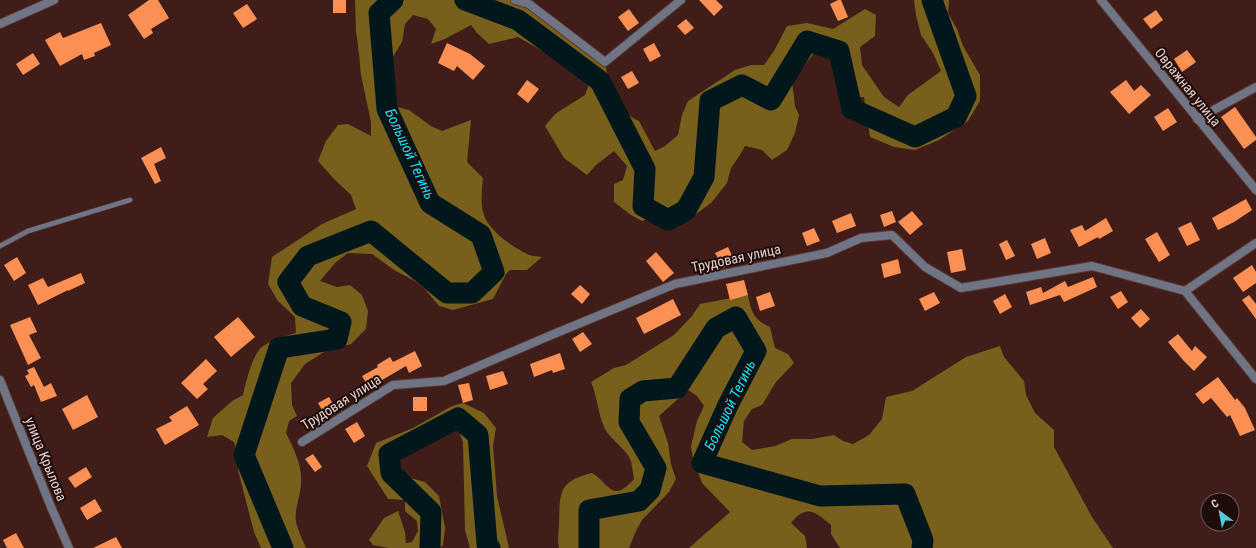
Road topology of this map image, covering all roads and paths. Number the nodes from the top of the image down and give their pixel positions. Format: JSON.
{"nodes":[{"id":1,"x":54,"y":0,"type":"edge"},
{"id":2,"x":515,"y":0,"type":"edge"},
{"id":3,"x":681,"y":0,"type":"edge"},
{"id":4,"x":1101,"y":0,"type":"edge"},
{"id":5,"x":532,"y":2,"type":"edge"},
{"id":6,"x":0,"y":24,"type":"edge"},
{"id":7,"x":1256,"y":87,"type":"edge"},
{"id":8,"x":1197,"y":119,"type":"junction"},
{"id":9,"x":1256,"y":190,"type":"edge"},
{"id":10,"x":130,"y":200,"type":"dead end"},
{"id":11,"x":1256,"y":243,"type":"edge"},
{"id":12,"x":0,"y":246,"type":"edge"},
{"id":13,"x":1185,"y":291,"type":"junction"},
{"id":14,"x":0,"y":380,"type":"edge"},
{"id":15,"x":1256,"y":380,"type":"edge"},
{"id":16,"x":302,"y":442,"type":"dead end"},
{"id":17,"x":69,"y":548,"type":"edge"}],
"edges":[{"from":1,"to":6,"type":"street"},
{"from":2,"to":5,"type":"street"},
{"from":3,"to":5,"type":"street"},
{"from":4,"to":8,"type":"street","name":"Овражная улица"},
{"from":7,"to":8,"type":"street"},
{"from":8,"to":9,"type":"street","name":"Овражная улица"},
{"from":10,"to":12,"type":"lane"},
{"from":11,"to":13,"type":"street"},
{"from":13,"to":15,"type":"street"},
{"from":13,"to":16,"type":"street","name":"Трудовая улица"},
{"from":14,"to":17,"type":"street","name":"улица Крылова"}]}
